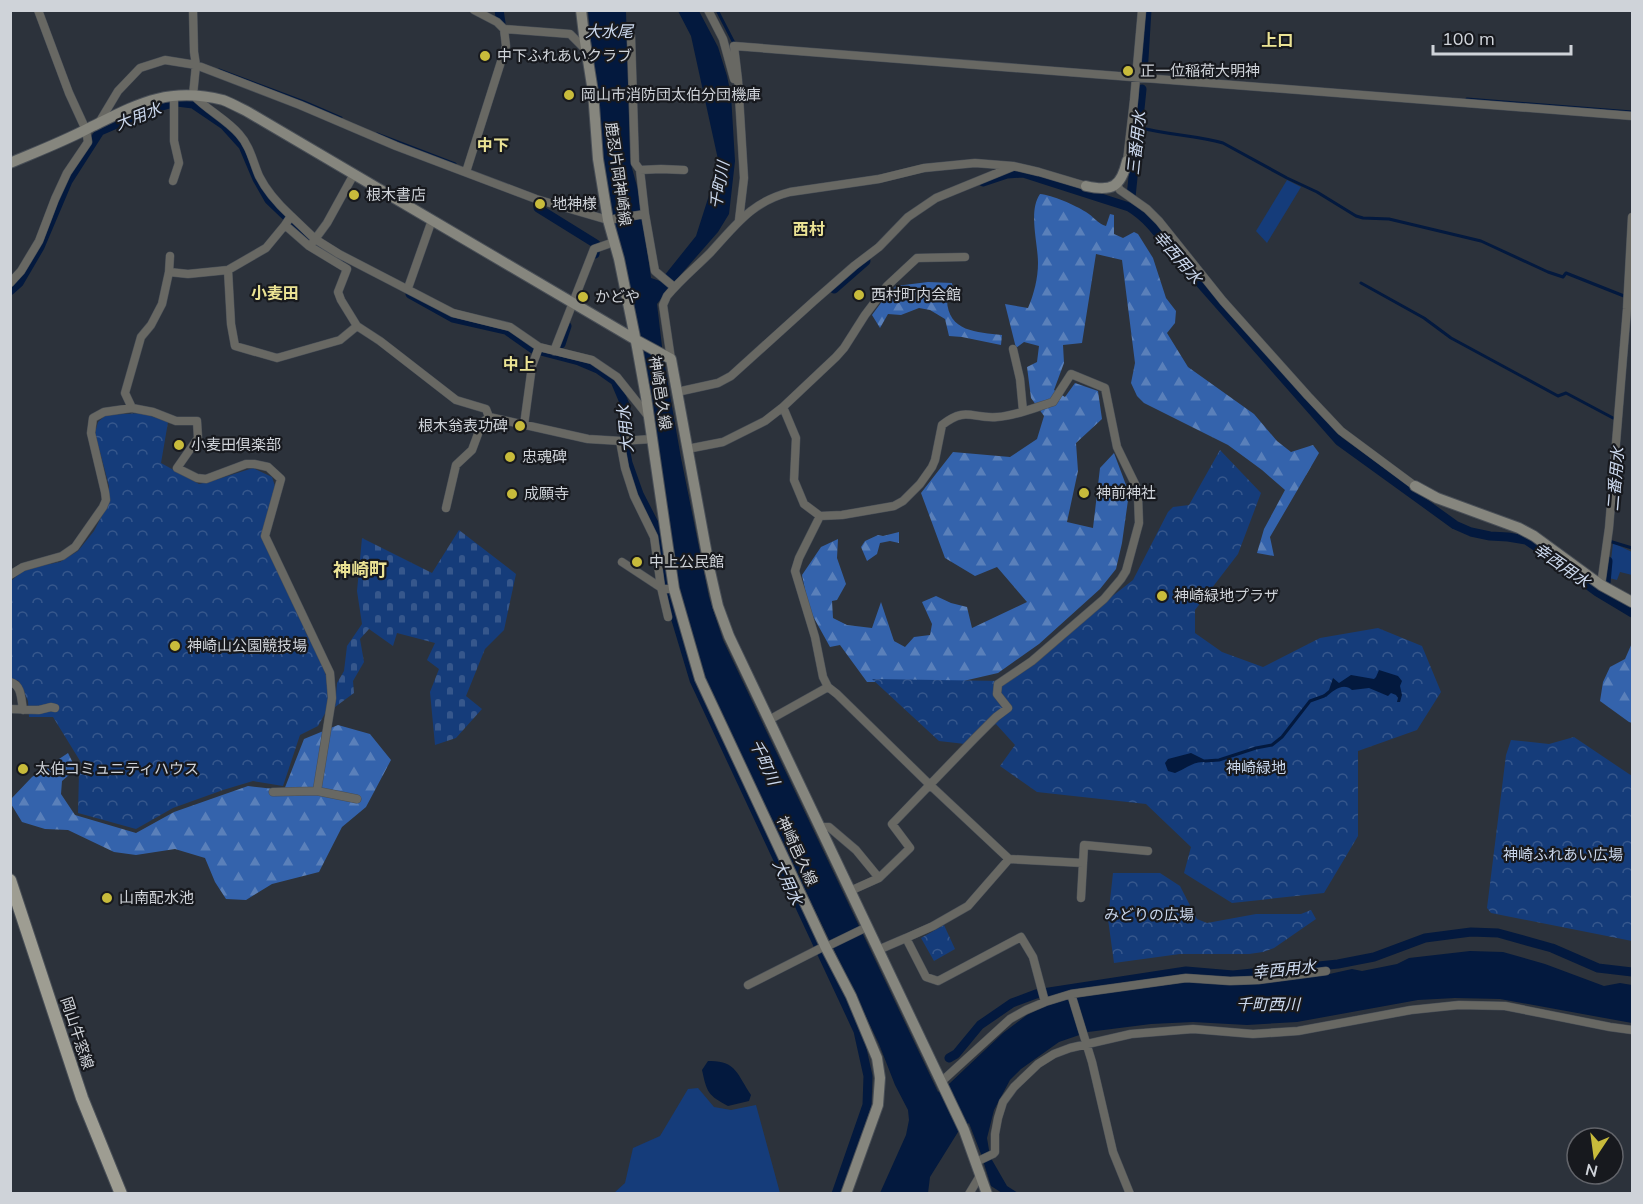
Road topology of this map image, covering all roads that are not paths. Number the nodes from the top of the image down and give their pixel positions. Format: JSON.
{"nodes":[{"id":1,"x":38,"y":10,"type":"edge"},
{"id":2,"x":193,"y":10,"type":"edge"},
{"id":3,"x":474,"y":10,"type":"edge"},
{"id":4,"x":495,"y":10,"type":"edge"},
{"id":5,"x":581,"y":10,"type":"edge"},
{"id":6,"x":708,"y":10,"type":"edge"},
{"id":7,"x":1142,"y":10,"type":"edge"},
{"id":8,"x":497,"y":22,"type":"junction"},
{"id":9,"x":504,"y":29,"type":"junction"},
{"id":10,"x":631,"y":36,"type":"dead end"},
{"id":11,"x":586,"y":50,"type":"junction"},
{"id":12,"x":196,"y":65,"type":"junction"},
{"id":13,"x":1137,"y":77,"type":"junction"},
{"id":14,"x":193,"y":95,"type":"junction"},
{"id":15,"x":739,"y":98,"type":"junction"},
{"id":16,"x":174,"y":101,"type":"junction"},
{"id":17,"x":1632,"y":116,"type":"edge"},
{"id":18,"x":99,"y":123,"type":"junction"},
{"id":19,"x":86,"y":130,"type":"junction"},
{"id":20,"x":1127,"y":161,"type":"joint"},
{"id":21,"x":10,"y":163,"type":"edge"},
{"id":22,"x":1013,"y":166,"type":"junction"},
{"id":23,"x":466,"y":170,"type":"junction"},
{"id":24,"x":640,"y":170,"type":"junction"},
{"id":25,"x":684,"y":170,"type":"dead end"},
{"id":26,"x":354,"y":174,"type":"junction"},
{"id":27,"x":173,"y":181,"type":"dead end"},
{"id":28,"x":1116,"y":184,"type":"junction"},
{"id":29,"x":1086,"y":186,"type":"joint"},
{"id":30,"x":644,"y":214,"type":"junction"},
{"id":31,"x":1632,"y":217,"type":"edge"},
{"id":32,"x":288,"y":220,"type":"junction"},
{"id":33,"x":432,"y":220,"type":"junction"},
{"id":34,"x":610,"y":220,"type":"junction"},
{"id":35,"x":739,"y":220,"type":"junction"},
{"id":36,"x":312,"y":242,"type":"junction"},
{"id":37,"x":614,"y":242,"type":"junction"},
{"id":38,"x":171,"y":256,"type":"dead end"},
{"id":39,"x":966,"y":257,"type":"dead end"},
{"id":40,"x":350,"y":264,"type":"junction"},
{"id":41,"x":228,"y":270,"type":"junction"},
{"id":42,"x":170,"y":272,"type":"junction"},
{"id":43,"x":10,"y":283,"type":"edge"},
{"id":44,"x":673,"y":286,"type":"junction"},
{"id":45,"x":408,"y":288,"type":"junction"},
{"id":46,"x":1630,"y":293,"type":"edge"},
{"id":47,"x":574,"y":303,"type":"junction"},
{"id":48,"x":357,"y":326,"type":"junction"},
{"id":49,"x":638,"y":341,"type":"junction"},
{"id":50,"x":1013,"y":349,"type":"dead end"},
{"id":51,"x":538,"y":350,"type":"junction"},
{"id":52,"x":554,"y":351,"type":"junction"},
{"id":53,"x":667,"y":357,"type":"junction"},
{"id":54,"x":677,"y":392,"type":"junction"},
{"id":55,"x":783,"y":407,"type":"junction"},
{"id":56,"x":132,"y":408,"type":"junction"},
{"id":57,"x":1023,"y":411,"type":"junction"},
{"id":58,"x":649,"y":416,"type":"junction"},
{"id":59,"x":489,"y":417,"type":"junction"},
{"id":60,"x":524,"y":424,"type":"junction"},
{"id":61,"x":652,"y":439,"type":"junction"},
{"id":62,"x":620,"y":441,"type":"junction"},
{"id":63,"x":687,"y":449,"type":"junction"},
{"id":64,"x":1415,"y":486,"type":"joint"},
{"id":65,"x":446,"y":508,"type":"dead end"},
{"id":66,"x":820,"y":516,"type":"junction"},
{"id":67,"x":622,"y":562,"type":"dead end"},
{"id":68,"x":10,"y":575,"type":"edge"},
{"id":69,"x":1601,"y":585,"type":"junction"},
{"id":70,"x":667,"y":588,"type":"junction"},
{"id":71,"x":1632,"y":602,"type":"edge"},
{"id":72,"x":668,"y":617,"type":"dead end"},
{"id":73,"x":10,"y":682,"type":"edge"},
{"id":74,"x":828,"y":687,"type":"junction"},
{"id":75,"x":55,"y":708,"type":"dead end"},
{"id":76,"x":10,"y":709,"type":"edge"},
{"id":77,"x":23,"y":710,"type":"junction"},
{"id":78,"x":769,"y":720,"type":"junction"},
{"id":79,"x":929,"y":784,"type":"junction"},
{"id":80,"x":316,"y":791,"type":"junction"},
{"id":81,"x":273,"y":792,"type":"dead end"},
{"id":82,"x":357,"y":799,"type":"dead end"},
{"id":83,"x":820,"y":827,"type":"junction"},
{"id":84,"x":1148,"y":851,"type":"dead end"},
{"id":85,"x":1009,"y":859,"type":"junction"},
{"id":86,"x":1083,"y":863,"type":"junction"},
{"id":87,"x":879,"y":878,"type":"junction"},
{"id":88,"x":10,"y":880,"type":"edge"},
{"id":89,"x":850,"y":891,"type":"junction"},
{"id":90,"x":1081,"y":898,"type":"dead end"},
{"id":91,"x":865,"y":928,"type":"junction"},
{"id":92,"x":906,"y":939,"type":"junction"},
{"id":93,"x":823,"y":947,"type":"junction"},
{"id":94,"x":878,"y":950,"type":"junction"},
{"id":95,"x":1326,"y":972,"type":"dead end"},
{"id":96,"x":748,"y":985,"type":"dead end"},
{"id":97,"x":1043,"y":996,"type":"junction"},
{"id":98,"x":1071,"y":996,"type":"junction"},
{"id":99,"x":1632,"y":1030,"type":"edge"},
{"id":100,"x":1087,"y":1042,"type":"junction"},
{"id":101,"x":943,"y":1085,"type":"junction"},
{"id":102,"x":978,"y":1161,"type":"junction"},
{"id":103,"x":981,"y":1174,"type":"junction"},
{"id":104,"x":121,"y":1194,"type":"edge"},
{"id":105,"x":846,"y":1194,"type":"edge"},
{"id":106,"x":969,"y":1194,"type":"edge"},
{"id":107,"x":987,"y":1194,"type":"edge"},
{"id":108,"x":1130,"y":1194,"type":"edge"}],
"edges":[{"from":1,"to":19,"type":"street"},
{"from":2,"to":12,"type":"street"},
{"from":3,"to":8,"type":"street"},
{"from":4,"to":8,"type":"street"},
{"from":5,"to":11,"type":"street","name":"鹿忍片岡神崎線"},
{"from":6,"to":15,"type":"street"},
{"from":7,"to":13,"type":"street"},
{"from":8,"to":9,"type":"street"},
{"from":9,"to":11,"type":"street"},
{"from":9,"to":23,"type":"street"},
{"from":10,"to":24,"type":"street"},
{"from":11,"to":34,"type":"street","name":"鹿忍片岡神崎線"},
{"from":12,"to":14,"type":"street"},
{"from":12,"to":18,"type":"street"},
{"from":12,"to":23,"type":"street"},
{"from":13,"to":15,"type":"street"},
{"from":13,"to":17,"type":"street"},
{"from":13,"to":20,"type":"street"},
{"from":14,"to":16,"type":"street"},
{"from":14,"to":26,"type":"street"},
{"from":14,"to":32,"type":"street"},
{"from":15,"to":35,"type":"street"},
{"from":16,"to":18,"type":"street"},
{"from":16,"to":27,"type":"street"},
{"from":18,"to":19,"type":"street"},
{"from":19,"to":21,"type":"street"},
{"from":19,"to":43,"type":"street"},
{"from":20,"to":28,"type":"street"},
{"from":22,"to":29,"type":"street"},
{"from":22,"to":35,"type":"street"},
{"from":22,"to":54,"type":"street"},
{"from":23,"to":34,"type":"street"},
{"from":24,"to":25,"type":"street"},
{"from":24,"to":30,"type":"street"},
{"from":26,"to":33,"type":"street"},
{"from":26,"to":36,"type":"street"},
{"from":28,"to":29,"type":"street"},
{"from":28,"to":64,"type":"street"},
{"from":30,"to":34,"type":"street"},
{"from":30,"to":44,"type":"street"},
{"from":31,"to":46,"type":"street"},
{"from":32,"to":36,"type":"street"},
{"from":32,"to":41,"type":"street"},
{"from":33,"to":45,"type":"street"},
{"from":33,"to":47,"type":"street"},
{"from":34,"to":37,"type":"street","name":"鹿忍片岡神崎線"},
{"from":35,"to":44,"type":"street"},
{"from":36,"to":40,"type":"street"},
{"from":37,"to":47,"type":"street"},
{"from":37,"to":49,"type":"street","name":"鹿忍片岡神崎線"},
{"from":38,"to":42,"type":"street"},
{"from":39,"to":55,"type":"street"},
{"from":40,"to":45,"type":"street"},
{"from":40,"to":48,"type":"street"},
{"from":41,"to":42,"type":"street"},
{"from":41,"to":48,"type":"street"},
{"from":42,"to":56,"type":"street"},
{"from":44,"to":53,"type":"street"},
{"from":45,"to":51,"type":"street"},
{"from":46,"to":69,"type":"street"},
{"from":47,"to":49,"type":"street"},
{"from":47,"to":52,"type":"street"},
{"from":48,"to":59,"type":"street"},
{"from":49,"to":53,"type":"street"},
{"from":49,"to":58,"type":"street","name":"神崎邑久線"},
{"from":50,"to":57,"type":"street"},
{"from":51,"to":52,"type":"street"},
{"from":51,"to":60,"type":"street"},
{"from":52,"to":58,"type":"street"},
{"from":53,"to":54,"type":"street"},
{"from":54,"to":63,"type":"street"},
{"from":55,"to":63,"type":"street"},
{"from":55,"to":66,"type":"street"},
{"from":56,"to":68,"type":"street"},
{"from":56,"to":80,"type":"street"},
{"from":57,"to":66,"type":"street"},
{"from":57,"to":79,"type":"street"},
{"from":58,"to":61,"type":"street","name":"神崎邑久線"},
{"from":59,"to":60,"type":"street"},
{"from":59,"to":65,"type":"street"},
{"from":60,"to":62,"type":"street"},
{"from":61,"to":62,"type":"street"},
{"from":61,"to":70,"type":"street","name":"神崎邑久線"},
{"from":62,"to":70,"type":"street"},
{"from":63,"to":78,"type":"street"},
{"from":64,"to":69,"type":"street"},
{"from":66,"to":74,"type":"street"},
{"from":67,"to":70,"type":"street"},
{"from":69,"to":71,"type":"street"},
{"from":70,"to":72,"type":"street"},
{"from":70,"to":93,"type":"street","name":"神崎邑久線"},
{"from":73,"to":77,"type":"street"},
{"from":74,"to":78,"type":"street"},
{"from":74,"to":79,"type":"street"},
{"from":75,"to":77,"type":"street"},
{"from":76,"to":77,"type":"street"},
{"from":78,"to":83,"type":"street"},
{"from":79,"to":85,"type":"street"},
{"from":79,"to":87,"type":"street"},
{"from":80,"to":81,"type":"street"},
{"from":80,"to":82,"type":"street"},
{"from":83,"to":87,"type":"street"},
{"from":83,"to":89,"type":"street"},
{"from":84,"to":86,"type":"street"},
{"from":85,"to":86,"type":"street"},
{"from":85,"to":92,"type":"street"},
{"from":86,"to":90,"type":"street"},
{"from":87,"to":89,"type":"street"},
{"from":88,"to":104,"type":"main road","name":"岡山牛窓線"},
{"from":89,"to":91,"type":"street"},
{"from":91,"to":93,"type":"street"},
{"from":91,"to":94,"type":"street"},
{"from":92,"to":94,"type":"street"},
{"from":92,"to":97,"type":"street"},
{"from":93,"to":96,"type":"street"},
{"from":93,"to":105,"type":"street","name":"神崎邑久線"},
{"from":94,"to":101,"type":"street"},
{"from":95,"to":98,"type":"street"},
{"from":97,"to":98,"type":"street"},
{"from":97,"to":101,"type":"street"},
{"from":98,"to":100,"type":"street"},
{"from":99,"to":100,"type":"street"},
{"from":100,"to":102,"type":"street"},
{"from":100,"to":108,"type":"street"},
{"from":101,"to":102,"type":"street"},
{"from":102,"to":103,"type":"street"},
{"from":103,"to":106,"type":"street"},
{"from":103,"to":107,"type":"street"}]}
